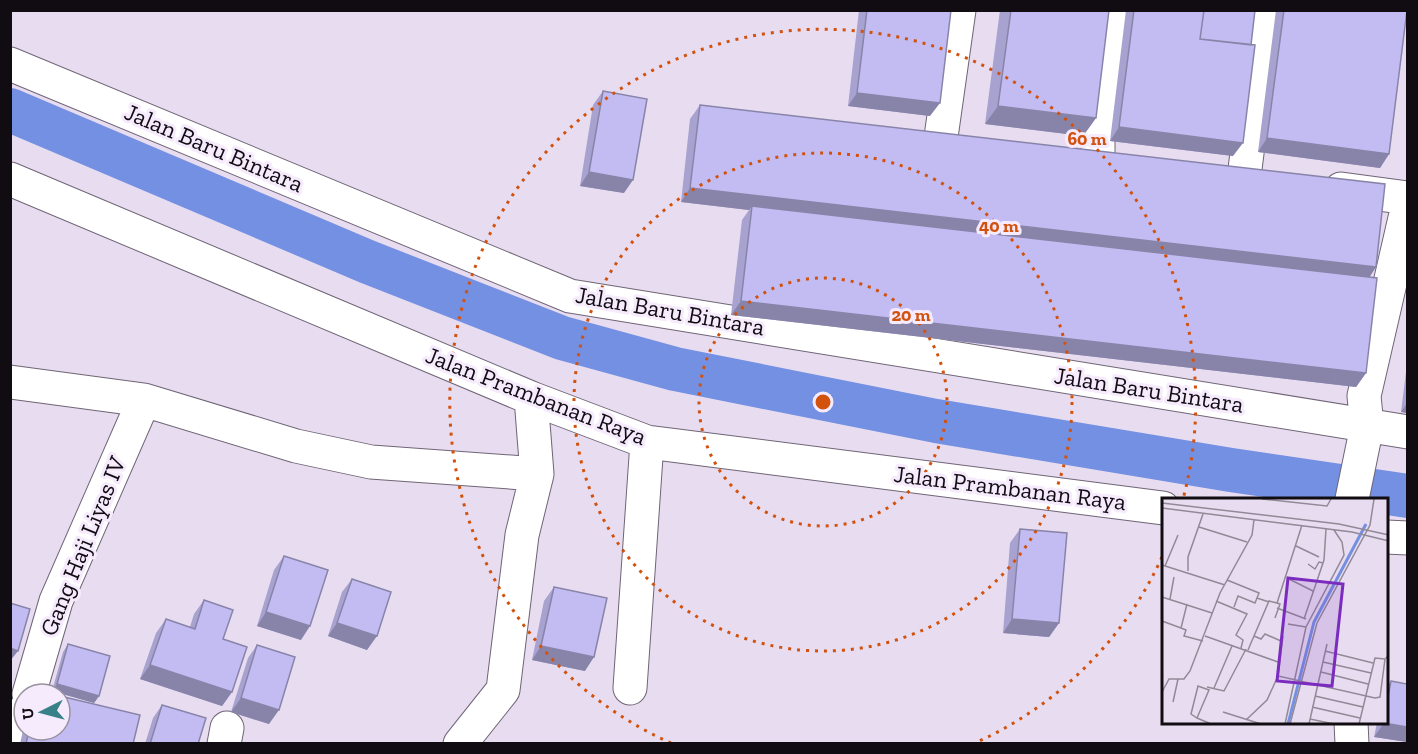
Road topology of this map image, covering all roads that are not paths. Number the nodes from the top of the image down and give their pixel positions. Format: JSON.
{"nodes":[{"id":1,"x":960,"y":10,"type":"edge"},
{"id":2,"x":1112,"y":10,"type":"edge"},
{"id":3,"x":1265,"y":10,"type":"edge"},
{"id":4,"x":10,"y":64,"type":"edge"},
{"id":5,"x":906,"y":141,"type":"edge"},
{"id":6,"x":939,"y":144,"type":"junction"},
{"id":7,"x":974,"y":148,"type":"edge"},
{"id":8,"x":1064,"y":156,"type":"edge"},
{"id":9,"x":1098,"y":159,"type":"junction"},
{"id":10,"x":1132,"y":164,"type":"edge"},
{"id":11,"x":1210,"y":173,"type":"edge"},
{"id":12,"x":1244,"y":177,"type":"junction"},
{"id":13,"x":10,"y":179,"type":"edge"},
{"id":14,"x":1279,"y":181,"type":"edge"},
{"id":15,"x":1314,"y":186,"type":"edge"},
{"id":16,"x":1407,"y":198,"type":"edge"},
{"id":17,"x":1407,"y":205,"type":"edge"},
{"id":18,"x":10,"y":382,"type":"edge"},
{"id":19,"x":531,"y":398,"type":"junction"},
{"id":20,"x":144,"y":400,"type":"junction"},
{"id":21,"x":1367,"y":426,"type":"junction"},
{"id":22,"x":1407,"y":432,"type":"edge"},
{"id":23,"x":647,"y":442,"type":"junction"},
{"id":24,"x":537,"y":474,"type":"junction"},
{"id":25,"x":1352,"y":498,"type":"edge"},
{"id":26,"x":1162,"y":508,"type":"edge"},
{"id":27,"x":1388,"y":537,"type":"edge"},
{"id":28,"x":1407,"y":538,"type":"edge"},
{"id":29,"x":32,"y":682,"type":"edge"},
{"id":30,"x":630,"y":688,"type":"dead end"},
{"id":31,"x":1351,"y":724,"type":"edge"},
{"id":32,"x":460,"y":744,"type":"edge"},
{"id":33,"x":1352,"y":744,"type":"edge"}],
"edges":[{"from":1,"to":6,"type":"street"},
{"from":2,"to":9,"type":"street"},
{"from":3,"to":12,"type":"street"},
{"from":4,"to":21,"type":"street","name":"Jalan Baru Bintara"},
{"from":5,"to":6,"type":"street"},
{"from":6,"to":7,"type":"street"},
{"from":8,"to":9,"type":"street"},
{"from":9,"to":10,"type":"street"},
{"from":11,"to":12,"type":"street"},
{"from":12,"to":14,"type":"street"},
{"from":13,"to":19,"type":"street","name":"Jalan Prambanan Raya"},
{"from":15,"to":16,"type":"street"},
{"from":17,"to":21,"type":"street"},
{"from":18,"to":20,"type":"street"},
{"from":19,"to":23,"type":"street","name":"Jalan Prambanan Raya"},
{"from":19,"to":24,"type":"street"},
{"from":20,"to":24,"type":"street"},
{"from":20,"to":29,"type":"street","name":"Gang Haji Liyas IV"},
{"from":21,"to":22,"type":"street","name":"Jalan Baru Bintara"},
{"from":21,"to":25,"type":"street"},
{"from":23,"to":26,"type":"street","name":"Jalan Prambanan Raya"},
{"from":23,"to":30,"type":"street"},
{"from":24,"to":32,"type":"street"},
{"from":27,"to":28,"type":"street"},
{"from":31,"to":33,"type":"street"}]}
